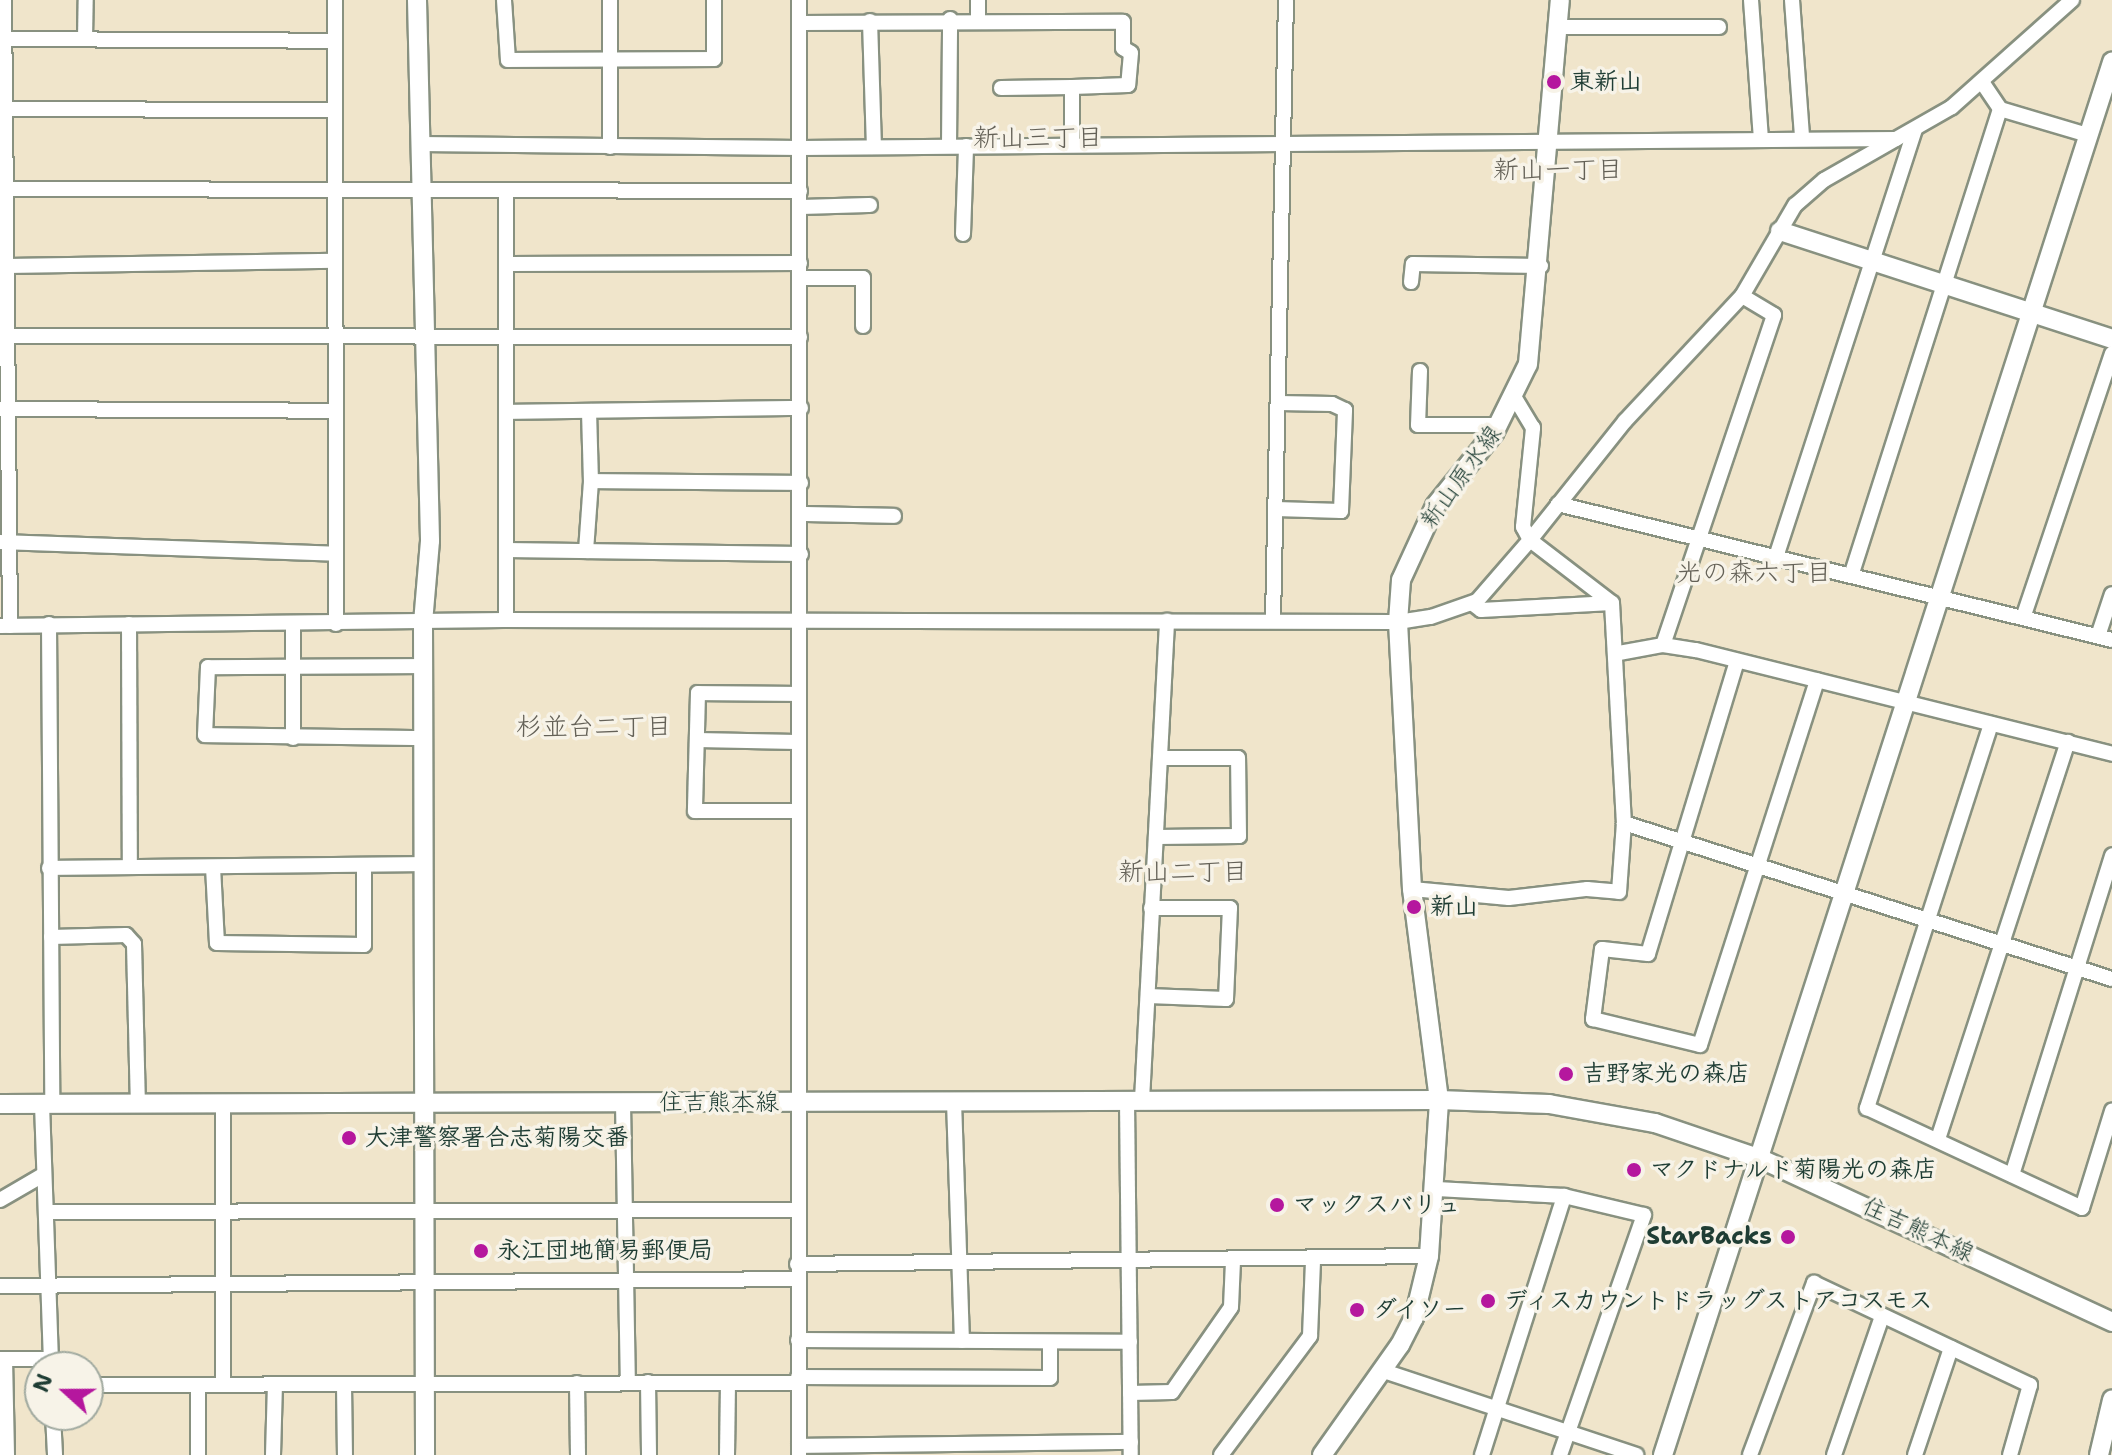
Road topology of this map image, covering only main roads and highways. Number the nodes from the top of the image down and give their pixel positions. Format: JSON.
{"nodes":[{"id":1,"x":417,"y":0,"type":"edge"},
{"id":2,"x":1560,"y":0,"type":"edge"},
{"id":3,"x":2112,"y":62,"type":"edge"},
{"id":4,"x":1780,"y":231,"type":"road end"},
{"id":5,"x":2033,"y":313,"type":"junction"},
{"id":6,"x":2112,"y":339,"type":"edge"},
{"id":7,"x":1439,"y":1100,"type":"junction"},
{"id":8,"x":0,"y":1104,"type":"edge"},
{"id":9,"x":424,"y":1104,"type":"junction"},
{"id":10,"x":1761,"y":1159,"type":"junction"},
{"id":11,"x":2112,"y":1322,"type":"edge"},
{"id":12,"x":2112,"y":1400,"type":"edge"},
{"id":13,"x":425,"y":1455,"type":"edge"},
{"id":14,"x":1322,"y":1455,"type":"edge"},
{"id":15,"x":1663,"y":1455,"type":"edge"},
{"id":16,"x":2099,"y":1455,"type":"edge"}],
"edges":[{"from":1,"to":9,"type":"main road"},
{"from":2,"to":7,"type":"main road","name":"新山原水線"},
{"from":3,"to":5,"type":"main road"},
{"from":4,"to":5,"type":"main road"},
{"from":5,"to":6,"type":"main road"},
{"from":5,"to":10,"type":"main road"},
{"from":7,"to":9,"type":"main road","name":"住吉熊本線"},
{"from":7,"to":10,"type":"main road","name":"住吉熊本線"},
{"from":7,"to":14,"type":"main road"},
{"from":8,"to":9,"type":"main road","name":"住吉熊本線"},
{"from":9,"to":13,"type":"main road"},
{"from":10,"to":11,"type":"main road","name":"住吉熊本線"},
{"from":10,"to":15,"type":"main road"},
{"from":12,"to":16,"type":"main road"}]}
